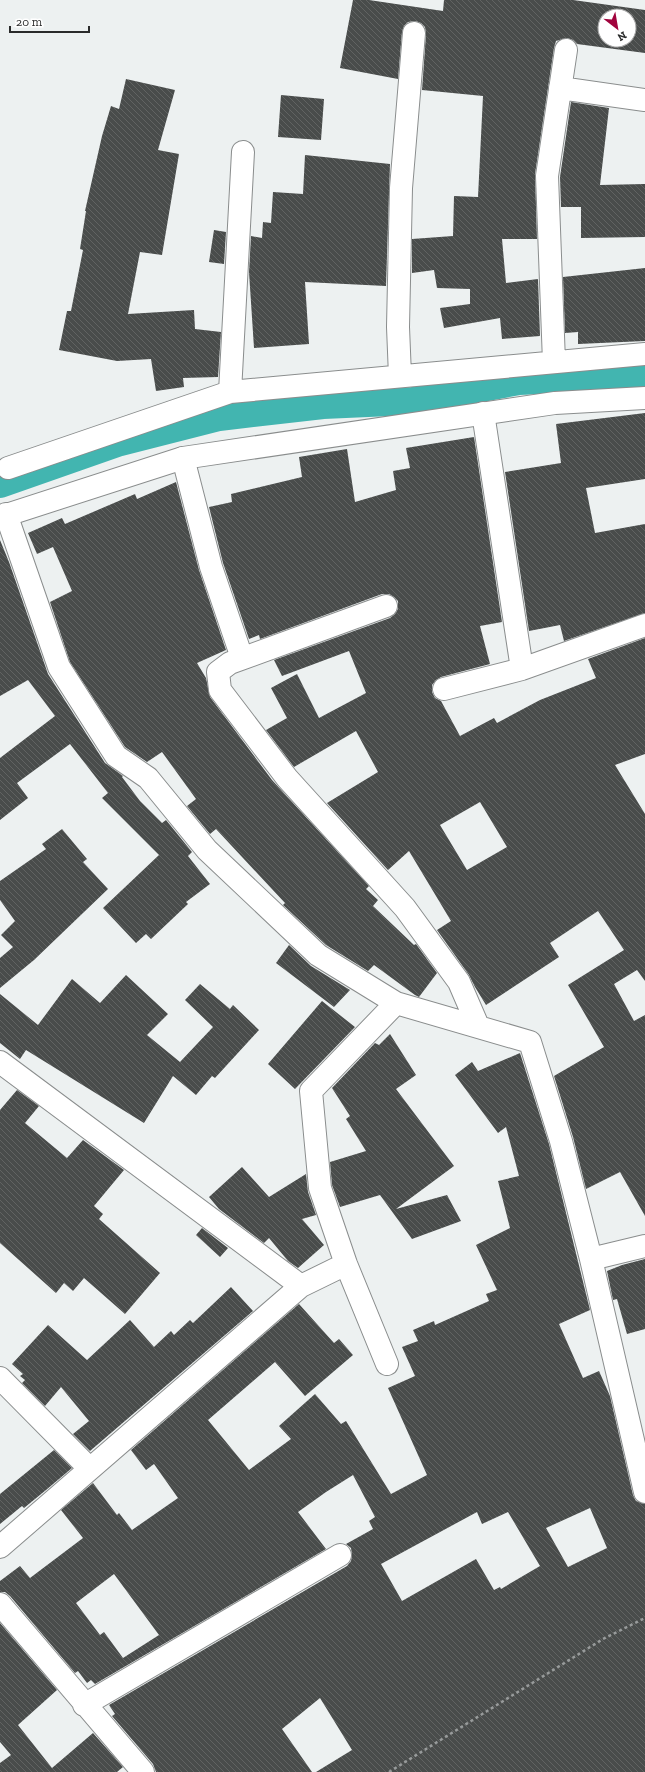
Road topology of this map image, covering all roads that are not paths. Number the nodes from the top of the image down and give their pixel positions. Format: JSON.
{"nodes":[{"id":1,"x":414,"y":33,"type":"dead end"},
{"id":2,"x":566,"y":50,"type":"dead end"},
{"id":3,"x":560,"y":88,"type":"junction"},
{"id":4,"x":645,"y":100,"type":"edge"},
{"id":5,"x":243,"y":152,"type":"dead end"},
{"id":6,"x":645,"y":354,"type":"edge"},
{"id":7,"x":554,"y":362,"type":"junction"},
{"id":8,"x":400,"y":376,"type":"junction"},
{"id":9,"x":230,"y":392,"type":"junction"},
{"id":10,"x":645,"y":398,"type":"edge"},
{"id":11,"x":483,"y":413,"type":"junction"},
{"id":12,"x":183,"y":458,"type":"junction"},
{"id":13,"x":8,"y":468,"type":"dead end"},
{"id":14,"x":3,"y":516,"type":"edge"},
{"id":15,"x":386,"y":606,"type":"dead end"},
{"id":16,"x":645,"y":625,"type":"edge"},
{"id":17,"x":242,"y":658,"type":"junction"},
{"id":18,"x":522,"y":669,"type":"junction"},
{"id":19,"x":444,"y":690,"type":"dead end"},
{"id":20,"x":396,"y":1003,"type":"junction"},
{"id":21,"x":478,"y":1026,"type":"junction"},
{"id":22,"x":0,"y":1062,"type":"edge"},
{"id":23,"x":645,"y":1246,"type":"edge"},
{"id":24,"x":592,"y":1259,"type":"junction"},
{"id":25,"x":346,"y":1264,"type":"junction"},
{"id":26,"x":301,"y":1286,"type":"junction"},
{"id":27,"x":387,"y":1364,"type":"dead end"},
{"id":28,"x":0,"y":1378,"type":"edge"},
{"id":29,"x":90,"y":1469,"type":"junction"},
{"id":30,"x":645,"y":1492,"type":"edge"},
{"id":31,"x":0,"y":1547,"type":"edge"},
{"id":32,"x":340,"y":1555,"type":"dead end"},
{"id":33,"x":0,"y":1604,"type":"edge"},
{"id":34,"x":84,"y":1705,"type":"junction"},
{"id":35,"x":143,"y":1772,"type":"edge"}],
"edges":[{"from":1,"to":8,"type":"street"},
{"from":2,"to":3,"type":"street"},
{"from":3,"to":4,"type":"street"},
{"from":3,"to":7,"type":"street"},
{"from":5,"to":9,"type":"street"},
{"from":6,"to":7,"type":"street"},
{"from":7,"to":8,"type":"street"},
{"from":8,"to":9,"type":"street"},
{"from":9,"to":13,"type":"street"},
{"from":10,"to":11,"type":"street"},
{"from":11,"to":12,"type":"street"},
{"from":11,"to":18,"type":"street"},
{"from":12,"to":14,"type":"street"},
{"from":12,"to":17,"type":"street"},
{"from":14,"to":20,"type":"street"},
{"from":15,"to":17,"type":"street"},
{"from":16,"to":18,"type":"street"},
{"from":17,"to":21,"type":"street"},
{"from":18,"to":19,"type":"street"},
{"from":20,"to":21,"type":"street"},
{"from":20,"to":25,"type":"street"},
{"from":21,"to":24,"type":"street"},
{"from":22,"to":26,"type":"street"},
{"from":23,"to":24,"type":"street"},
{"from":24,"to":30,"type":"street"},
{"from":25,"to":26,"type":"street"},
{"from":25,"to":27,"type":"street"},
{"from":26,"to":29,"type":"street"},
{"from":28,"to":29,"type":"street"},
{"from":29,"to":31,"type":"street"},
{"from":32,"to":34,"type":"street"},
{"from":33,"to":34,"type":"street"},
{"from":34,"to":35,"type":"street"}]}
